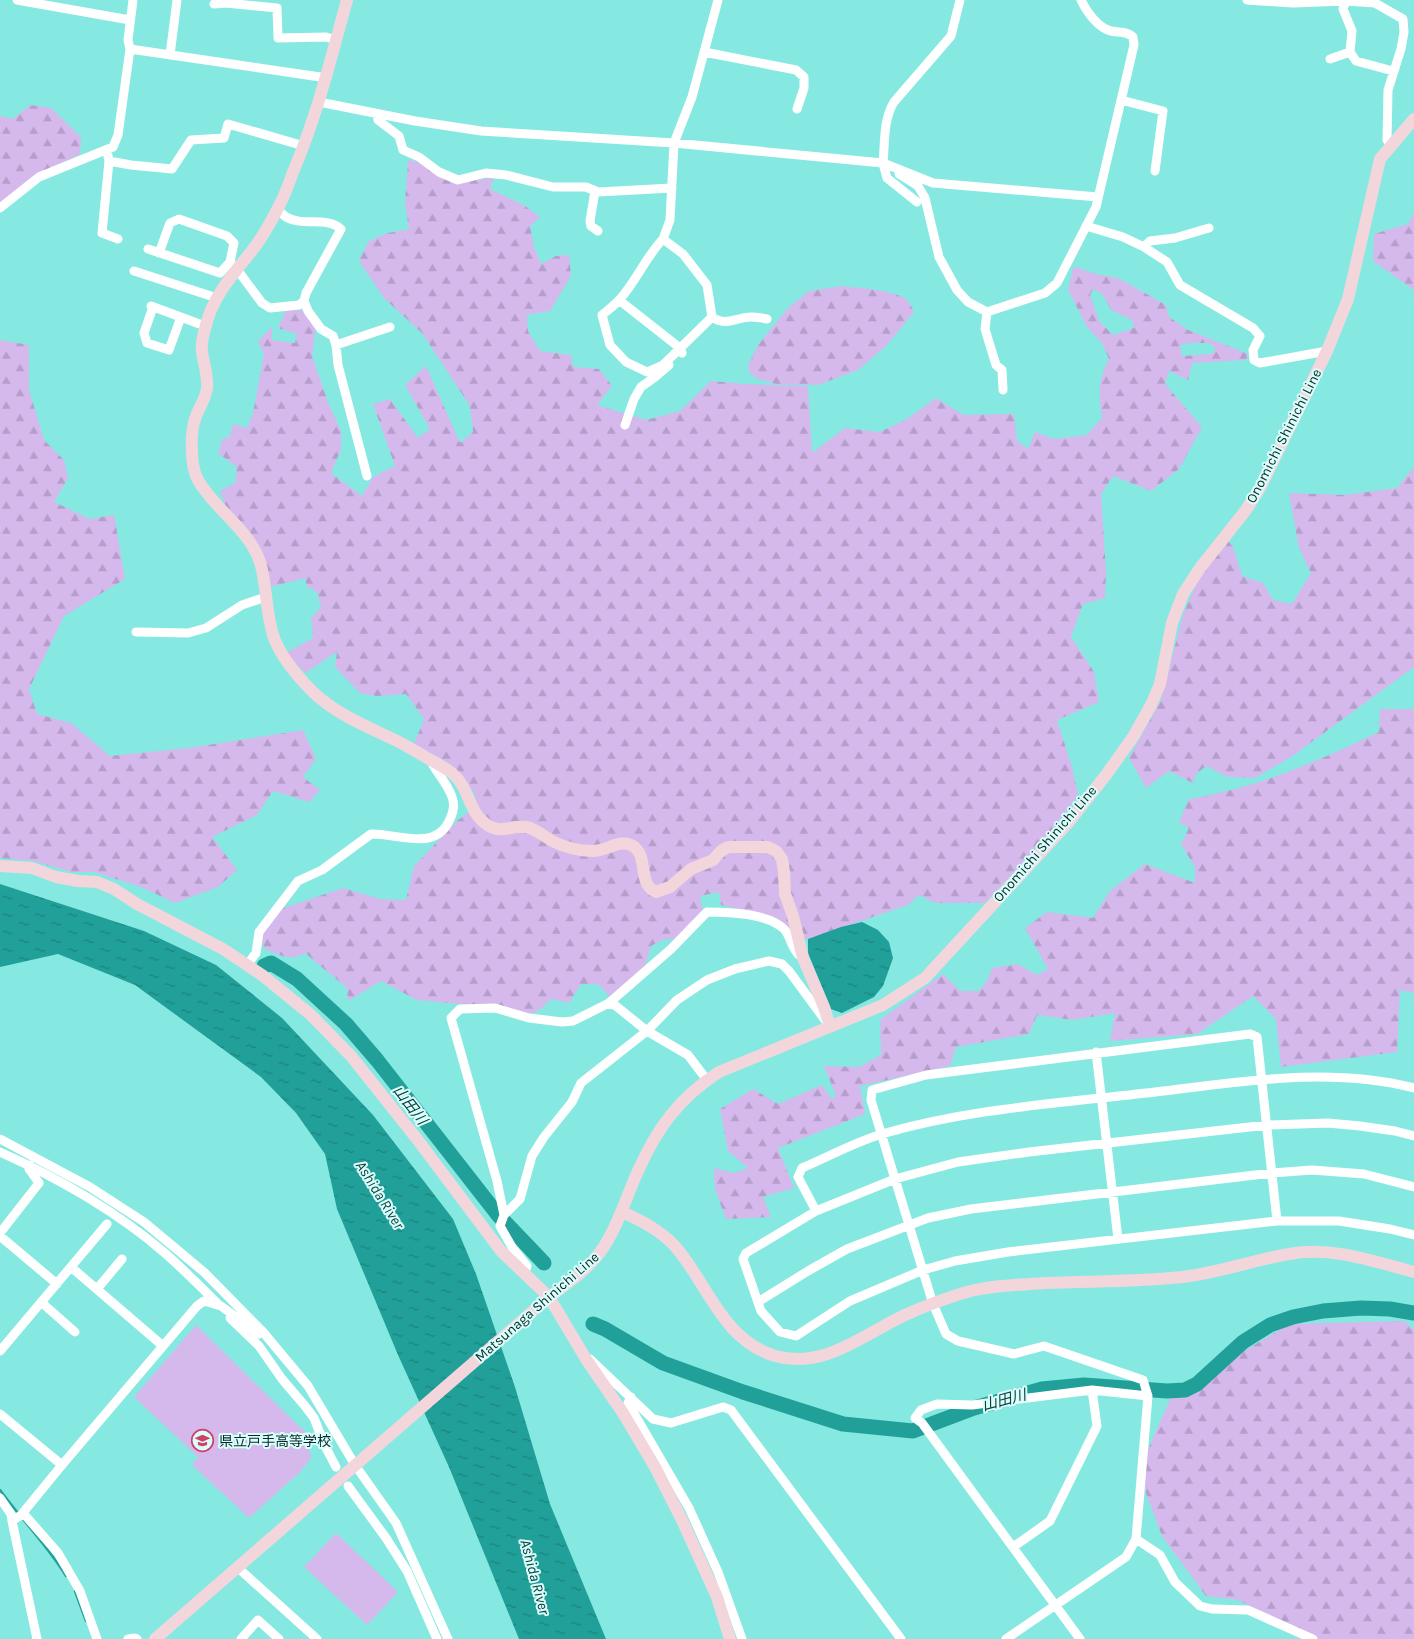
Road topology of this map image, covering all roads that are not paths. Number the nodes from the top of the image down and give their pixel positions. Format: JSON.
{"nodes":[{"id":1,"x":18,"y":0,"type":"edge"},
{"id":2,"x":133,"y":0,"type":"edge"},
{"id":3,"x":177,"y":0,"type":"edge"},
{"id":4,"x":347,"y":0,"type":"edge"},
{"id":5,"x":718,"y":0,"type":"edge"},
{"id":6,"x":960,"y":0,"type":"edge"},
{"id":7,"x":1081,"y":0,"type":"edge"},
{"id":8,"x":1247,"y":0,"type":"edge"},
{"id":9,"x":226,"y":1,"type":"edge"},
{"id":10,"x":1346,"y":1,"type":"edge"},
{"id":11,"x":214,"y":4,"type":"dead end"},
{"id":12,"x":279,"y":4,"type":"edge"},
{"id":13,"x":130,"y":20,"type":"junction"},
{"id":14,"x":336,"y":40,"type":"junction"},
{"id":15,"x":130,"y":49,"type":"junction"},
{"id":16,"x":704,"y":52,"type":"junction"},
{"id":17,"x":1350,"y":52,"type":"junction"},
{"id":18,"x":170,"y":55,"type":"junction"},
{"id":19,"x":1330,"y":59,"type":"dead end"},
{"id":20,"x":1393,"y":71,"type":"junction"},
{"id":21,"x":326,"y":78,"type":"junction"},
{"id":22,"x":1121,"y":100,"type":"junction"},
{"id":23,"x":319,"y":102,"type":"junction"},
{"id":24,"x":797,"y":109,"type":"dead end"},
{"id":25,"x":377,"y":114,"type":"junction"},
{"id":26,"x":1414,"y":120,"type":"edge"},
{"id":27,"x":674,"y":143,"type":"junction"},
{"id":28,"x":1391,"y":145,"type":"junction"},
{"id":29,"x":304,"y":146,"type":"junction"},
{"id":30,"x":107,"y":150,"type":"junction"},
{"id":31,"x":109,"y":161,"type":"junction"},
{"id":32,"x":884,"y":165,"type":"junction"},
{"id":33,"x":1155,"y":171,"type":"dead end"},
{"id":34,"x":672,"y":188,"type":"junction"},
{"id":35,"x":595,"y":191,"type":"junction"},
{"id":36,"x":1098,"y":197,"type":"junction"},
{"id":37,"x":918,"y":202,"type":"dead end"},
{"id":38,"x":0,"y":208,"type":"edge"},
{"id":39,"x":277,"y":209,"type":"junction"},
{"id":40,"x":1086,"y":226,"type":"junction"},
{"id":41,"x":1209,"y":228,"type":"dead end"},
{"id":42,"x":598,"y":231,"type":"dead end"},
{"id":43,"x":118,"y":239,"type":"dead end"},
{"id":44,"x":664,"y":239,"type":"junction"},
{"id":45,"x":1144,"y":247,"type":"junction"},
{"id":46,"x":148,"y":249,"type":"dead end"},
{"id":47,"x":159,"y":253,"type":"junction"},
{"id":48,"x":233,"y":265,"type":"junction"},
{"id":49,"x":134,"y":271,"type":"dead end"},
{"id":50,"x":217,"y":298,"type":"junction"},
{"id":51,"x":619,"y":300,"type":"junction"},
{"id":52,"x":304,"y":301,"type":"junction"},
{"id":53,"x":987,"y":312,"type":"junction"},
{"id":54,"x":181,"y":317,"type":"junction"},
{"id":55,"x":712,"y":318,"type":"junction"},
{"id":56,"x":767,"y":319,"type":"dead end"},
{"id":57,"x":205,"y":326,"type":"junction"},
{"id":58,"x":390,"y":327,"type":"dead end"},
{"id":59,"x":336,"y":345,"type":"junction"},
{"id":60,"x":680,"y":348,"type":"junction"},
{"id":61,"x":1327,"y":351,"type":"junction"},
{"id":62,"x":1003,"y":390,"type":"dead end"},
{"id":63,"x":625,"y":425,"type":"dead end"},
{"id":64,"x":367,"y":476,"type":"dead end"},
{"id":65,"x":266,"y":597,"type":"junction"},
{"id":66,"x":136,"y":632,"type":"dead end"},
{"id":67,"x":431,"y":761,"type":"junction"},
{"id":68,"x":0,"y":866,"type":"edge"},
{"id":69,"x":803,"y":958,"type":"junction"},
{"id":70,"x":247,"y":965,"type":"junction"},
{"id":71,"x":609,"y":1003,"type":"junction"},
{"id":72,"x":830,"y":1026,"type":"junction"},
{"id":73,"x":647,"y":1030,"type":"junction"},
{"id":74,"x":1096,"y":1052,"type":"junction"},
{"id":75,"x":1263,"y":1079,"type":"junction"},
{"id":76,"x":707,"y":1080,"type":"junction"},
{"id":77,"x":1414,"y":1088,"type":"edge"},
{"id":78,"x":1101,"y":1098,"type":"junction"},
{"id":79,"x":1267,"y":1125,"type":"junction"},
{"id":80,"x":881,"y":1134,"type":"junction"},
{"id":81,"x":1414,"y":1136,"type":"edge"},
{"id":82,"x":0,"y":1139,"type":"edge"},
{"id":83,"x":1106,"y":1143,"type":"junction"},
{"id":84,"x":0,"y":1152,"type":"edge"},
{"id":85,"x":30,"y":1165,"type":"junction"},
{"id":86,"x":1272,"y":1173,"type":"junction"},
{"id":87,"x":895,"y":1180,"type":"junction"},
{"id":88,"x":1414,"y":1187,"type":"edge"},
{"id":89,"x":1112,"y":1191,"type":"junction"},
{"id":90,"x":816,"y":1210,"type":"junction"},
{"id":91,"x":622,"y":1212,"type":"junction"},
{"id":92,"x":504,"y":1215,"type":"junction"},
{"id":93,"x":1277,"y":1221,"type":"junction"},
{"id":94,"x":107,"y":1224,"type":"dead end"},
{"id":95,"x":909,"y":1226,"type":"junction"},
{"id":96,"x":0,"y":1234,"type":"edge"},
{"id":97,"x":1414,"y":1235,"type":"edge"},
{"id":98,"x":1118,"y":1239,"type":"junction"},
{"id":99,"x":122,"y":1259,"type":"dead end"},
{"id":100,"x":71,"y":1267,"type":"junction"},
{"id":101,"x":923,"y":1270,"type":"junction"},
{"id":102,"x":1414,"y":1272,"type":"edge"},
{"id":103,"x":525,"y":1274,"type":"junction"},
{"id":104,"x":57,"y":1284,"type":"junction"},
{"id":105,"x":97,"y":1289,"type":"junction"},
{"id":106,"x":549,"y":1297,"type":"junction"},
{"id":107,"x":41,"y":1302,"type":"junction"},
{"id":108,"x":758,"y":1302,"type":"junction"},
{"id":109,"x":933,"y":1304,"type":"junction"},
{"id":110,"x":221,"y":1306,"type":"junction"},
{"id":111,"x":75,"y":1332,"type":"dead end"},
{"id":112,"x":263,"y":1332,"type":"junction"},
{"id":113,"x":164,"y":1346,"type":"junction"},
{"id":114,"x":0,"y":1351,"type":"edge"},
{"id":115,"x":586,"y":1358,"type":"junction"},
{"id":116,"x":1092,"y":1390,"type":"junction"},
{"id":117,"x":1148,"y":1396,"type":"junction"},
{"id":118,"x":631,"y":1397,"type":"junction"},
{"id":119,"x":0,"y":1414,"type":"edge"},
{"id":120,"x":359,"y":1462,"type":"junction"},
{"id":121,"x":62,"y":1465,"type":"junction"},
{"id":122,"x":336,"y":1467,"type":"dead end"},
{"id":123,"x":348,"y":1486,"type":"dead end"},
{"id":124,"x":0,"y":1499,"type":"edge"},
{"id":125,"x":18,"y":1517,"type":"junction"},
{"id":126,"x":1136,"y":1539,"type":"junction"},
{"id":127,"x":1013,"y":1547,"type":"junction"},
{"id":128,"x":237,"y":1567,"type":"junction"},
{"id":129,"x":1056,"y":1605,"type":"junction"},
{"id":130,"x":439,"y":1617,"type":"junction"},
{"id":131,"x":37,"y":1639,"type":"edge"},
{"id":132,"x":97,"y":1639,"type":"edge"},
{"id":133,"x":128,"y":1639,"type":"edge"},
{"id":134,"x":137,"y":1639,"type":"edge"},
{"id":135,"x":155,"y":1639,"type":"edge"},
{"id":136,"x":241,"y":1639,"type":"edge"},
{"id":137,"x":279,"y":1639,"type":"edge"},
{"id":138,"x":317,"y":1639,"type":"edge"},
{"id":139,"x":438,"y":1639,"type":"edge"},
{"id":140,"x":448,"y":1639,"type":"edge"},
{"id":141,"x":730,"y":1639,"type":"edge"},
{"id":142,"x":742,"y":1639,"type":"edge"},
{"id":143,"x":902,"y":1639,"type":"edge"},
{"id":144,"x":1006,"y":1639,"type":"edge"},
{"id":145,"x":1080,"y":1639,"type":"edge"},
{"id":146,"x":1312,"y":1639,"type":"edge"}],
"edges":[{"from":1,"to":13,"type":"street"},
{"from":2,"to":13,"type":"street"},
{"from":3,"to":18,"type":"street"},
{"from":4,"to":14,"type":"main road"},
{"from":5,"to":16,"type":"street"},
{"from":6,"to":32,"type":"street"},
{"from":7,"to":22,"type":"street"},
{"from":8,"to":10,"type":"street"},
{"from":9,"to":11,"type":"street"},
{"from":9,"to":12,"type":"street"},
{"from":10,"to":17,"type":"street"},
{"from":10,"to":20,"type":"street"},
{"from":12,"to":14,"type":"street"},
{"from":13,"to":15,"type":"street"},
{"from":14,"to":21,"type":"main road"},
{"from":15,"to":18,"type":"street"},
{"from":15,"to":30,"type":"street"},
{"from":16,"to":24,"type":"street"},
{"from":16,"to":27,"type":"street"},
{"from":17,"to":19,"type":"street"},
{"from":17,"to":20,"type":"street"},
{"from":18,"to":21,"type":"street"},
{"from":20,"to":28,"type":"street"},
{"from":21,"to":23,"type":"main road"},
{"from":22,"to":33,"type":"street"},
{"from":22,"to":36,"type":"street"},
{"from":23,"to":25,"type":"street"},
{"from":23,"to":29,"type":"main road"},
{"from":25,"to":27,"type":"street"},
{"from":25,"to":35,"type":"street"},
{"from":26,"to":28,"type":"main road","name":"Onomichi Shinichi Line"},
{"from":27,"to":32,"type":"street"},
{"from":27,"to":34,"type":"street"},
{"from":28,"to":61,"type":"main road","name":"Onomichi Shinichi Line"},
{"from":29,"to":31,"type":"street"},
{"from":29,"to":39,"type":"main road"},
{"from":30,"to":31,"type":"street"},
{"from":30,"to":38,"type":"street"},
{"from":31,"to":43,"type":"street"},
{"from":32,"to":36,"type":"street"},
{"from":32,"to":37,"type":"street"},
{"from":32,"to":53,"type":"street"},
{"from":34,"to":35,"type":"street"},
{"from":34,"to":44,"type":"street"},
{"from":35,"to":42,"type":"street"},
{"from":36,"to":40,"type":"street"},
{"from":39,"to":48,"type":"main road"},
{"from":39,"to":52,"type":"street"},
{"from":40,"to":45,"type":"street"},
{"from":40,"to":53,"type":"street"},
{"from":41,"to":45,"type":"street"},
{"from":44,"to":51,"type":"street"},
{"from":44,"to":55,"type":"street"},
{"from":45,"to":61,"type":"street"},
{"from":46,"to":47,"type":"street"},
{"from":47,"to":48,"type":"street"},
{"from":47,"to":48,"type":"street"},
{"from":48,"to":50,"type":"main road"},
{"from":48,"to":52,"type":"street"},
{"from":49,"to":50,"type":"street"},
{"from":50,"to":57,"type":"main road"},
{"from":51,"to":60,"type":"street"},
{"from":51,"to":60,"type":"street"},
{"from":52,"to":59,"type":"street"},
{"from":53,"to":62,"type":"street"},
{"from":54,"to":54,"type":"street"},
{"from":54,"to":57,"type":"street"},
{"from":55,"to":56,"type":"street"},
{"from":55,"to":60,"type":"street"},
{"from":57,"to":65,"type":"main road"},
{"from":58,"to":59,"type":"street"},
{"from":59,"to":64,"type":"street"},
{"from":60,"to":63,"type":"street"},
{"from":61,"to":72,"type":"main road","name":"Onomichi Shinichi Line"},
{"from":65,"to":66,"type":"street"},
{"from":65,"to":67,"type":"main road"},
{"from":67,"to":69,"type":"main road"},
{"from":67,"to":70,"type":"street"},
{"from":68,"to":70,"type":"main road"},
{"from":69,"to":71,"type":"street"},
{"from":69,"to":72,"type":"main road"},
{"from":70,"to":103,"type":"main road"},
{"from":71,"to":73,"type":"street"},
{"from":71,"to":92,"type":"street"},
{"from":72,"to":73,"type":"street"},
{"from":72,"to":76,"type":"main road","name":"Matsunaga Shinichi Line"},
{"from":73,"to":76,"type":"street"},
{"from":73,"to":92,"type":"street"},
{"from":74,"to":75,"type":"street"},
{"from":74,"to":78,"type":"street"},
{"from":74,"to":80,"type":"street"},
{"from":75,"to":77,"type":"street"},
{"from":75,"to":78,"type":"street"},
{"from":75,"to":79,"type":"street"},
{"from":76,"to":91,"type":"main road","name":"Matsunaga Shinichi Line"},
{"from":78,"to":80,"type":"street"},
{"from":78,"to":83,"type":"street"},
{"from":79,"to":81,"type":"street"},
{"from":79,"to":83,"type":"street"},
{"from":79,"to":86,"type":"street"},
{"from":80,"to":87,"type":"street"},
{"from":80,"to":90,"type":"street"},
{"from":82,"to":112,"type":"street"},
{"from":83,"to":87,"type":"street"},
{"from":83,"to":89,"type":"street"},
{"from":84,"to":85,"type":"street"},
{"from":85,"to":96,"type":"street"},
{"from":85,"to":110,"type":"street"},
{"from":86,"to":88,"type":"street"},
{"from":86,"to":89,"type":"street"},
{"from":86,"to":93,"type":"street"},
{"from":87,"to":90,"type":"street"},
{"from":87,"to":95,"type":"street"},
{"from":89,"to":95,"type":"street"},
{"from":89,"to":98,"type":"street"},
{"from":90,"to":108,"type":"street"},
{"from":91,"to":106,"type":"main road","name":"Matsunaga Shinichi Line"},
{"from":91,"to":109,"type":"main road"},
{"from":92,"to":103,"type":"street"},
{"from":93,"to":97,"type":"street"},
{"from":93,"to":98,"type":"street"},
{"from":94,"to":100,"type":"street"},
{"from":95,"to":101,"type":"street"},
{"from":95,"to":108,"type":"street"},
{"from":96,"to":104,"type":"street"},
{"from":98,"to":101,"type":"street"},
{"from":99,"to":105,"type":"street"},
{"from":100,"to":104,"type":"street"},
{"from":100,"to":105,"type":"street"},
{"from":101,"to":108,"type":"street"},
{"from":101,"to":109,"type":"street"},
{"from":102,"to":109,"type":"main road"},
{"from":103,"to":106,"type":"main road"},
{"from":104,"to":107,"type":"street"},
{"from":105,"to":113,"type":"street"},
{"from":106,"to":115,"type":"main road"},
{"from":106,"to":120,"type":"main road","name":"Matsunaga Shinichi Line"},
{"from":107,"to":111,"type":"street"},
{"from":107,"to":114,"type":"street"},
{"from":109,"to":117,"type":"street"},
{"from":110,"to":112,"type":"street"},
{"from":110,"to":113,"type":"street"},
{"from":110,"to":122,"type":"street"},
{"from":112,"to":120,"type":"street"},
{"from":113,"to":121,"type":"street"},
{"from":115,"to":118,"type":"street"},
{"from":115,"to":141,"type":"main road"},
{"from":116,"to":117,"type":"street"},
{"from":116,"to":127,"type":"street"},
{"from":116,"to":127,"type":"street"},
{"from":117,"to":126,"type":"street"},
{"from":118,"to":142,"type":"street"},
{"from":118,"to":143,"type":"street"},
{"from":119,"to":121,"type":"street"},
{"from":120,"to":128,"type":"main road","name":"Matsunaga Shinichi Line"},
{"from":120,"to":130,"type":"street"},
{"from":121,"to":125,"type":"street"},
{"from":123,"to":139,"type":"street"},
{"from":124,"to":125,"type":"street"},
{"from":125,"to":131,"type":"street"},
{"from":125,"to":132,"type":"street"},
{"from":126,"to":129,"type":"street"},
{"from":126,"to":146,"type":"street"},
{"from":127,"to":129,"type":"street"},
{"from":128,"to":135,"type":"main road","name":"Matsunaga Shinichi Line"},
{"from":128,"to":138,"type":"street"},
{"from":129,"to":144,"type":"street"},
{"from":129,"to":145,"type":"street"},
{"from":130,"to":139,"type":"street"},
{"from":130,"to":140,"type":"street"},
{"from":133,"to":134,"type":"street"},
{"from":136,"to":137,"type":"street"}]}
